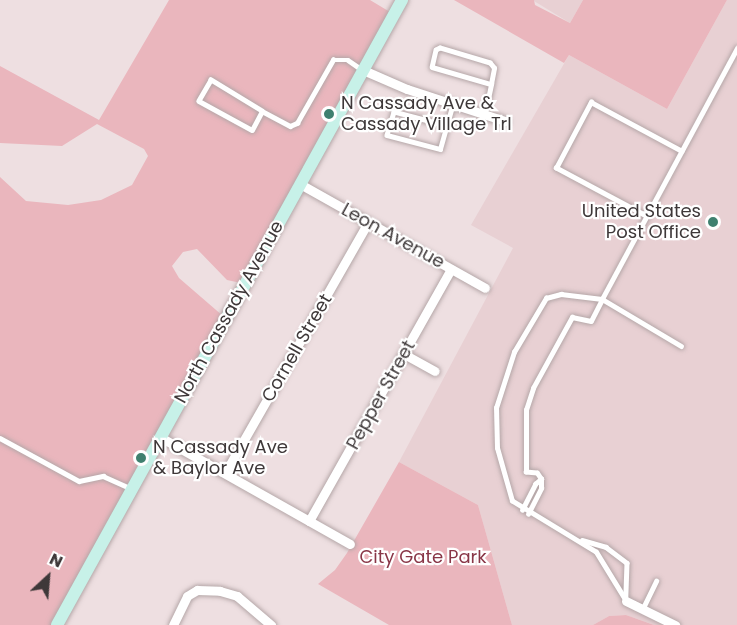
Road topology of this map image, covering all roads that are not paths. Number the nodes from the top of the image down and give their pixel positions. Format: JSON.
{"nodes":[{"id":1,"x":402,"y":0,"type":"edge"},
{"id":2,"x":737,"y":48,"type":"edge"},
{"id":3,"x":363,"y":70,"type":"junction"},
{"id":4,"x":491,"y":84,"type":"junction"},
{"id":5,"x":453,"y":103,"type":"junction"},
{"id":6,"x":262,"y":111,"type":"junction"},
{"id":7,"x":485,"y":113,"type":"junction"},
{"id":8,"x":505,"y":121,"type":"dead end"},
{"id":9,"x":447,"y":126,"type":"junction"},
{"id":10,"x":682,"y":151,"type":"junction"},
{"id":11,"x":300,"y":184,"type":"junction"},
{"id":12,"x":646,"y":216,"type":"junction"},
{"id":13,"x":368,"y":222,"type":"junction"},
{"id":14,"x":451,"y":269,"type":"junction"},
{"id":15,"x":485,"y":288,"type":"dead end"},
{"id":16,"x":602,"y":299,"type":"junction"},
{"id":17,"x":681,"y":346,"type":"dead end"},
{"id":18,"x":404,"y":354,"type":"junction"},
{"id":19,"x":435,"y":371,"type":"dead end"},
{"id":20,"x":160,"y":437,"type":"junction"},
{"id":21,"x":0,"y":438,"type":"edge"},
{"id":22,"x":225,"y":473,"type":"junction"},
{"id":23,"x":541,"y":479,"type":"junction"},
{"id":24,"x":132,"y":489,"type":"junction"},
{"id":25,"x":522,"y":510,"type":"junction"},
{"id":26,"x":528,"y":514,"type":"junction"},
{"id":27,"x":309,"y":521,"type":"junction"},
{"id":28,"x":581,"y":540,"type":"junction"},
{"id":29,"x":350,"y":544,"type":"dead end"},
{"id":30,"x":656,"y":581,"type":"dead end"},
{"id":31,"x":626,"y":601,"type":"junction"},
{"id":32,"x":643,"y":609,"type":"junction"},
{"id":33,"x":57,"y":625,"type":"edge"},
{"id":34,"x":173,"y":625,"type":"edge"},
{"id":35,"x":270,"y":625,"type":"edge"},
{"id":36,"x":675,"y":625,"type":"edge"}],
"edges":[{"from":1,"to":3,"type":"main road","name":"North Cassady Avenue"},
{"from":2,"to":10,"type":"lane"},
{"from":3,"to":5,"type":"street"},
{"from":3,"to":6,"type":"lane"},
{"from":3,"to":11,"type":"main road","name":"North Cassady Avenue"},
{"from":4,"to":4,"type":"lane"},
{"from":4,"to":7,"type":"lane"},
{"from":5,"to":7,"type":"street"},
{"from":5,"to":9,"type":"lane"},
{"from":6,"to":6,"type":"lane"},
{"from":7,"to":8,"type":"street"},
{"from":9,"to":9,"type":"lane"},
{"from":10,"to":12,"type":"lane"},
{"from":10,"to":12,"type":"lane"},
{"from":11,"to":13,"type":"street","name":"Leon Avenue"},
{"from":11,"to":20,"type":"main road","name":"North Cassady Avenue"},
{"from":12,"to":16,"type":"lane"},
{"from":13,"to":14,"type":"street","name":"Leon Avenue"},
{"from":13,"to":22,"type":"street","name":"Cornell Street"},
{"from":14,"to":15,"type":"street","name":"Leon Avenue"},
{"from":14,"to":18,"type":"street","name":"Pepper Street"},
{"from":16,"to":17,"type":"lane"},
{"from":16,"to":23,"type":"lane"},
{"from":16,"to":25,"type":"lane"},
{"from":18,"to":19,"type":"street"},
{"from":18,"to":27,"type":"street","name":"Pepper Street"},
{"from":20,"to":22,"type":"street"},
{"from":20,"to":24,"type":"main road","name":"North Cassady Avenue"},
{"from":21,"to":24,"type":"lane"},
{"from":22,"to":27,"type":"street"},
{"from":23,"to":25,"type":"lane"},
{"from":23,"to":26,"type":"lane"},
{"from":24,"to":33,"type":"main road","name":"North Cassady Avenue"},
{"from":25,"to":26,"type":"lane"},
{"from":26,"to":28,"type":"lane"},
{"from":27,"to":29,"type":"street"},
{"from":28,"to":31,"type":"lane"},
{"from":28,"to":31,"type":"lane"},
{"from":30,"to":32,"type":"lane"},
{"from":31,"to":32,"type":"street"},
{"from":32,"to":36,"type":"street"},
{"from":34,"to":35,"type":"street"}]}
